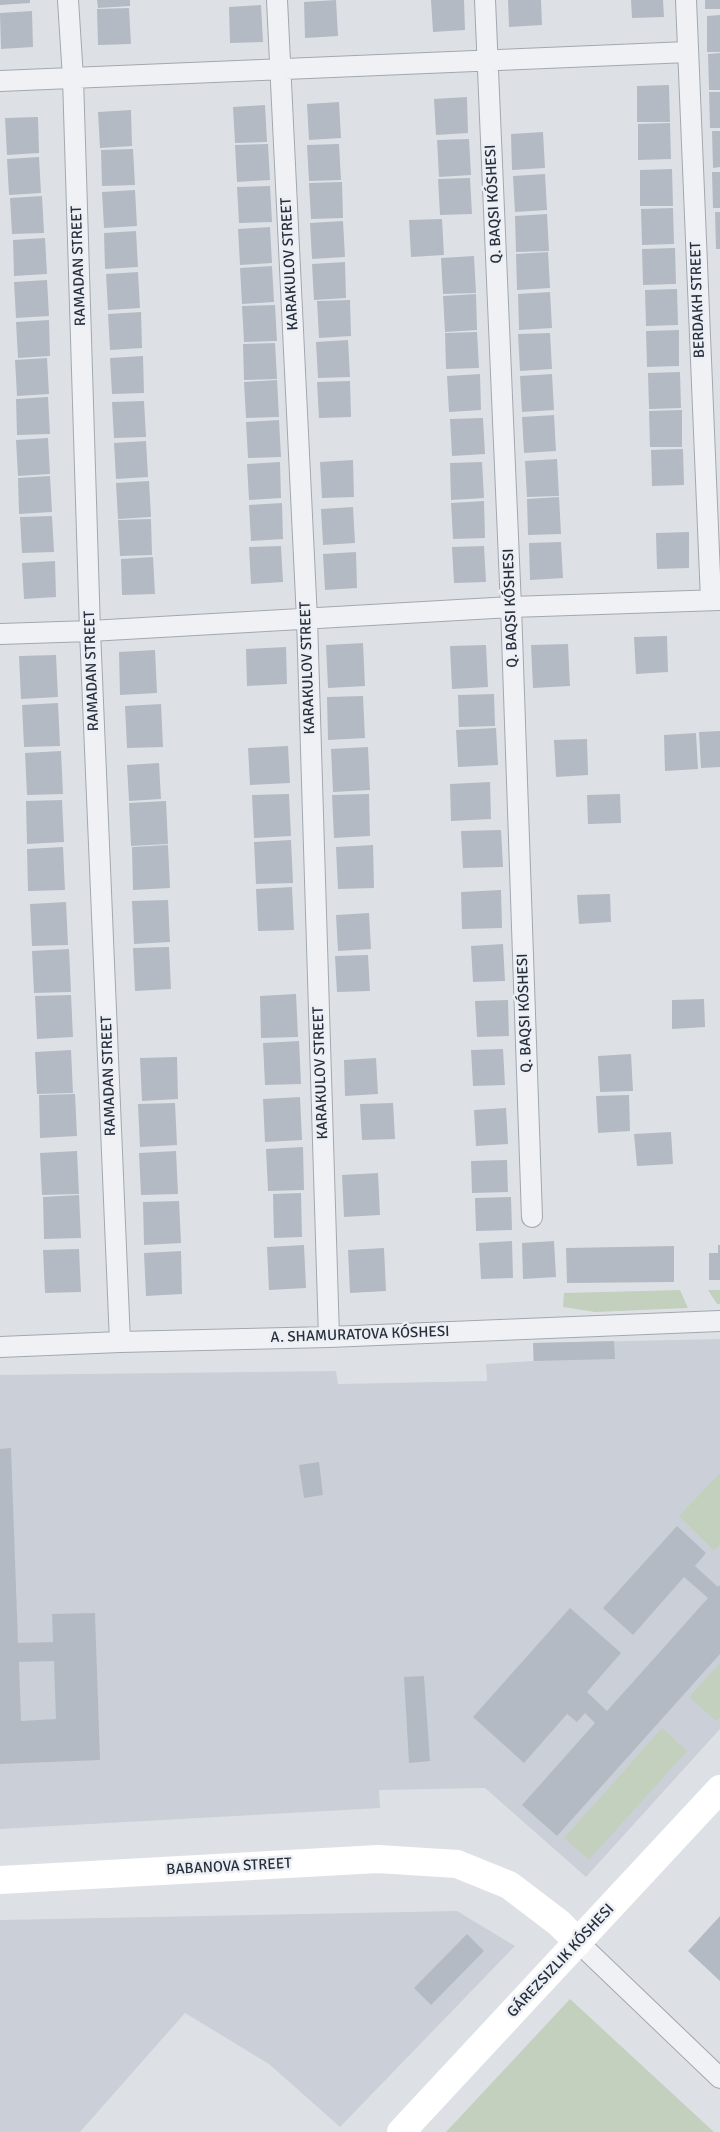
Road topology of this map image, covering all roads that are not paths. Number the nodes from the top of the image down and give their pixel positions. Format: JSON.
{"nodes":[{"id":1,"x":68,"y":0,"type":"edge"},
{"id":2,"x":277,"y":0,"type":"edge"},
{"id":3,"x":485,"y":0,"type":"edge"},
{"id":4,"x":686,"y":0,"type":"edge"},
{"id":5,"x":688,"y":52,"type":"junction"},
{"id":6,"x":487,"y":60,"type":"junction"},
{"id":7,"x":280,"y":69,"type":"junction"},
{"id":8,"x":73,"y":78,"type":"junction"},
{"id":9,"x":0,"y":81,"type":"edge"},
{"id":10,"x":716,"y":600,"type":"edge"},
{"id":11,"x":511,"y":607,"type":"junction"},
{"id":12,"x":307,"y":619,"type":"junction"},
{"id":13,"x":90,"y":631,"type":"junction"},
{"id":14,"x":0,"y":634,"type":"edge"},
{"id":15,"x":532,"y":1216,"type":"dead end"},
{"id":16,"x":720,"y":1321,"type":"edge"},
{"id":17,"x":330,"y":1337,"type":"junction"},
{"id":18,"x":120,"y":1342,"type":"junction"},
{"id":19,"x":0,"y":1347,"type":"edge"},
{"id":20,"x":720,"y":1789,"type":"edge"},
{"id":21,"x":0,"y":1880,"type":"edge"},
{"id":22,"x":578,"y":1942,"type":"junction"},
{"id":23,"x":720,"y":2078,"type":"edge"},
{"id":24,"x":401,"y":2132,"type":"edge"}],
"edges":[{"from":1,"to":8,"type":"street","name":"RAMADAN STREET"},
{"from":2,"to":7,"type":"street","name":"KARAKULOV STREET"},
{"from":3,"to":6,"type":"street"},
{"from":4,"to":5,"type":"street","name":"BERDAKH STREET"},
{"from":5,"to":6,"type":"street"},
{"from":5,"to":10,"type":"street","name":"BERDAKH STREET"},
{"from":6,"to":7,"type":"street"},
{"from":6,"to":11,"type":"street"},
{"from":7,"to":8,"type":"street"},
{"from":7,"to":12,"type":"street","name":"KARAKULOV STREET"},
{"from":8,"to":9,"type":"street"},
{"from":8,"to":13,"type":"street","name":"RAMADAN STREET"},
{"from":10,"to":11,"type":"street"},
{"from":11,"to":12,"type":"street"},
{"from":11,"to":15,"type":"street"},
{"from":12,"to":13,"type":"street"},
{"from":12,"to":17,"type":"street","name":"KARAKULOV STREET"},
{"from":13,"to":14,"type":"street"},
{"from":13,"to":18,"type":"street","name":"RAMADAN STREET"},
{"from":16,"to":17,"type":"street","name":"A. SHAMURATOVA KÓSHESI"},
{"from":17,"to":18,"type":"street","name":"A. SHAMURATOVA KÓSHESI"},
{"from":18,"to":19,"type":"street","name":"A. SHAMURATOVA KÓSHESI"},
{"from":20,"to":22,"type":"street","name":"GÁREZSIZLIK KÓSHESI"},
{"from":21,"to":22,"type":"street","name":"BABANOVA STREET"},
{"from":22,"to":23,"type":"street"},
{"from":22,"to":24,"type":"street","name":"GÁREZSIZLIK KÓSHESI"}]}
